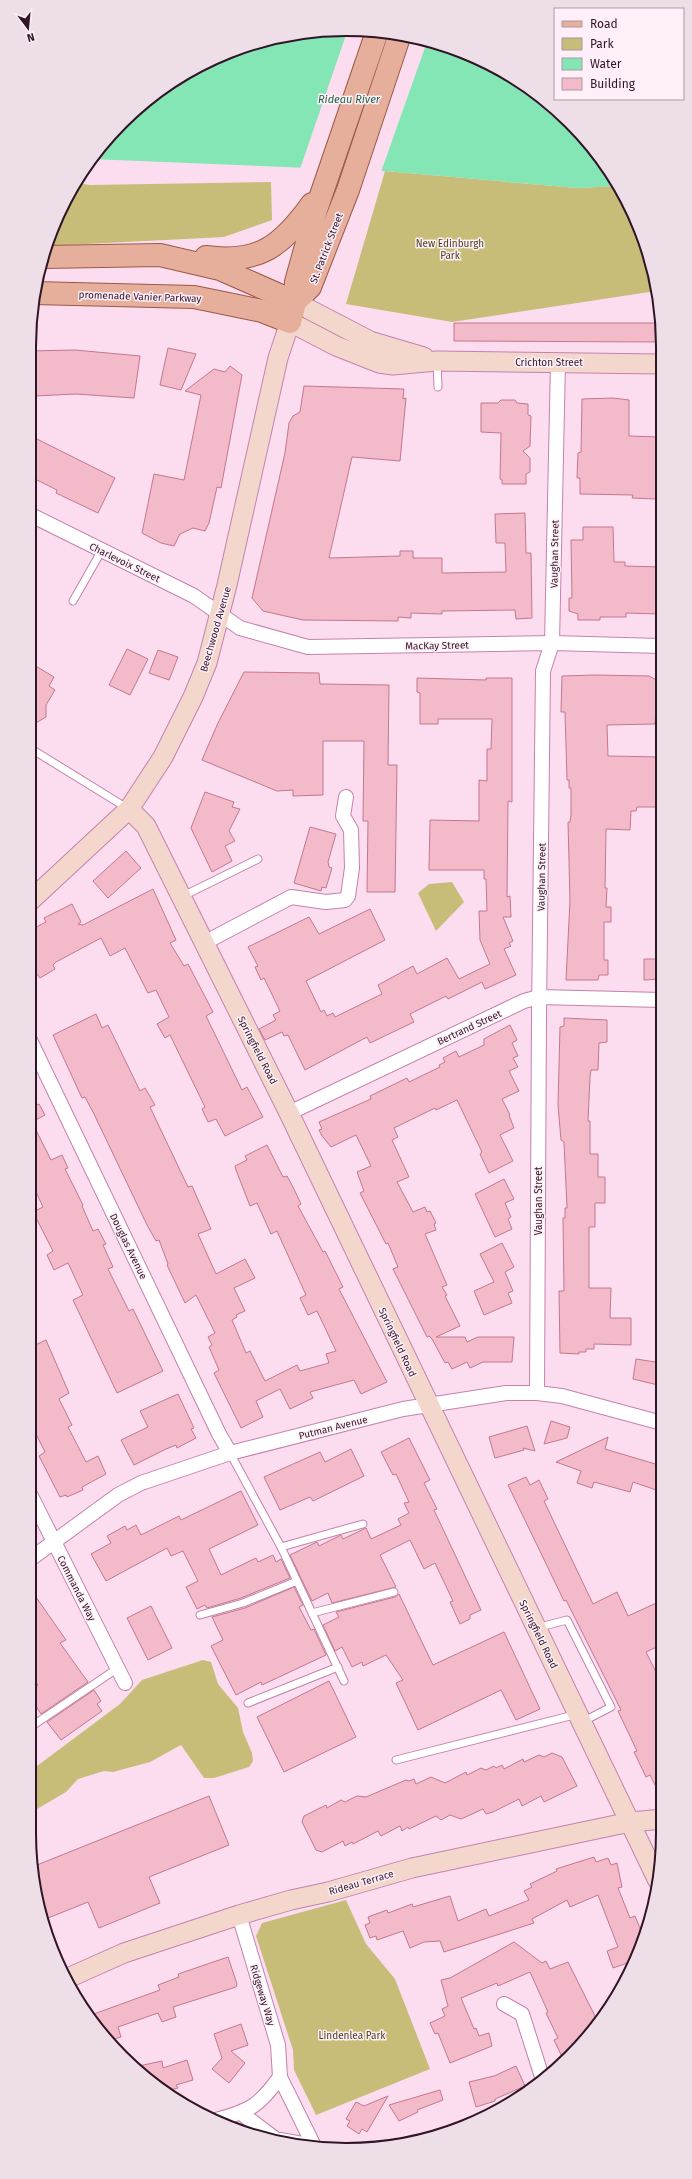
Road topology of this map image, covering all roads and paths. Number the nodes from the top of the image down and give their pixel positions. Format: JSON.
{"nodes":[{"id":1,"x":375,"y":38,"type":"edge"},
{"id":2,"x":398,"y":41,"type":"edge"},
{"id":3,"x":323,"y":188,"type":"junction"},
{"id":4,"x":160,"y":255,"type":"junction"},
{"id":5,"x":49,"y":258,"type":"edge"},
{"id":6,"x":41,"y":293,"type":"edge"},
{"id":7,"x":293,"y":312,"type":"junction"},
{"id":8,"x":437,"y":361,"type":"junction"},
{"id":9,"x":558,"y":362,"type":"junction"},
{"id":10,"x":656,"y":364,"type":"edge"},
{"id":11,"x":438,"y":387,"type":"dead end"},
{"id":12,"x":36,"y":517,"type":"edge"},
{"id":13,"x":102,"y":550,"type":"junction"},
{"id":14,"x":73,"y":601,"type":"dead end"},
{"id":15,"x":220,"y":614,"type":"junction"},
{"id":16,"x":552,"y":643,"type":"junction"},
{"id":17,"x":656,"y":646,"type":"edge"},
{"id":18,"x":36,"y":751,"type":"edge"},
{"id":19,"x":346,"y":797,"type":"dead end"},
{"id":20,"x":129,"y":809,"type":"junction"},
{"id":21,"x":258,"y":859,"type":"dead end"},
{"id":22,"x":36,"y":895,"type":"edge"},
{"id":23,"x":181,"y":897,"type":"junction"},
{"id":24,"x":204,"y":943,"type":"junction"},
{"id":25,"x":539,"y":997,"type":"junction"},
{"id":26,"x":656,"y":1000,"type":"edge"},
{"id":27,"x":36,"y":1053,"type":"edge"},
{"id":28,"x":289,"y":1112,"type":"junction"},
{"id":29,"x":537,"y":1393,"type":"junction"},
{"id":30,"x":429,"y":1406,"type":"junction"},
{"id":31,"x":656,"y":1421,"type":"edge"},
{"id":32,"x":230,"y":1453,"type":"junction"},
{"id":33,"x":36,"y":1507,"type":"edge"},
{"id":34,"x":362,"y":1524,"type":"dead end"},
{"id":35,"x":53,"y":1542,"type":"junction"},
{"id":36,"x":281,"y":1547,"type":"junction"},
{"id":37,"x":36,"y":1555,"type":"edge"},
{"id":38,"x":297,"y":1582,"type":"junction"},
{"id":39,"x":394,"y":1592,"type":"dead end"},
{"id":40,"x":312,"y":1613,"type":"junction"},
{"id":41,"x":200,"y":1616,"type":"dead end"},
{"id":42,"x":536,"y":1628,"type":"junction"},
{"id":43,"x":338,"y":1667,"type":"junction"},
{"id":44,"x":118,"y":1668,"type":"junction"},
{"id":45,"x":344,"y":1680,"type":"dead end"},
{"id":46,"x":125,"y":1683,"type":"dead end"},
{"id":47,"x":248,"y":1703,"type":"dead end"},
{"id":48,"x":580,"y":1718,"type":"junction"},
{"id":49,"x":36,"y":1723,"type":"edge"},
{"id":50,"x":396,"y":1760,"type":"dead end"},
{"id":51,"x":656,"y":1820,"type":"edge"},
{"id":52,"x":630,"y":1822,"type":"junction"},
{"id":53,"x":653,"y":1871,"type":"edge"},
{"id":54,"x":239,"y":1915,"type":"junction"},
{"id":55,"x":72,"y":1976,"type":"edge"},
{"id":56,"x":504,"y":2004,"type":"dead end"},
{"id":57,"x":542,"y":2073,"type":"edge"},
{"id":58,"x":280,"y":2077,"type":"junction"},
{"id":59,"x":241,"y":2113,"type":"junction"},
{"id":60,"x":224,"y":2118,"type":"edge"},
{"id":61,"x":266,"y":2132,"type":"edge"},
{"id":62,"x":311,"y":2140,"type":"edge"}],
"edges":[{"from":1,"to":3,"type":"main road","name":"St. Patrick Street"},
{"from":2,"to":7,"type":"main road","name":"St. Patrick Street"},
{"from":3,"to":4,"type":"main road"},
{"from":3,"to":7,"type":"main road","name":"St. Patrick Street"},
{"from":4,"to":5,"type":"main road"},
{"from":4,"to":7,"type":"main road"},
{"from":6,"to":7,"type":"main road","name":"promenade Vanier Parkway"},
{"from":7,"to":8,"type":"street","name":"Crichton Street"},
{"from":7,"to":15,"type":"street","name":"Beechwood Avenue"},
{"from":8,"to":9,"type":"street","name":"Crichton Street"},
{"from":8,"to":11,"type":"lane"},
{"from":9,"to":10,"type":"street","name":"Crichton Street"},
{"from":9,"to":16,"type":"street","name":"Vaughan Street"},
{"from":12,"to":13,"type":"street","name":"Charlevoix Street"},
{"from":13,"to":14,"type":"lane"},
{"from":13,"to":15,"type":"street","name":"Charlevoix Street"},
{"from":15,"to":16,"type":"street","name":"MacKay Street"},
{"from":15,"to":20,"type":"street","name":"Beechwood Avenue"},
{"from":16,"to":17,"type":"street","name":"MacKay Street"},
{"from":16,"to":25,"type":"street","name":"Vaughan Street"},
{"from":18,"to":20,"type":"lane"},
{"from":19,"to":24,"type":"street"},
{"from":20,"to":22,"type":"street","name":"Beechwood Avenue"},
{"from":20,"to":23,"type":"street","name":"Springfield Road"},
{"from":21,"to":23,"type":"lane"},
{"from":23,"to":24,"type":"street","name":"Springfield Road"},
{"from":24,"to":28,"type":"street","name":"Springfield Road"},
{"from":25,"to":26,"type":"street","name":"Bertrand Street"},
{"from":25,"to":28,"type":"street","name":"Bertrand Street"},
{"from":25,"to":29,"type":"street","name":"Vaughan Street"},
{"from":27,"to":32,"type":"street","name":"Douglas Avenue"},
{"from":28,"to":30,"type":"street","name":"Springfield Road"},
{"from":29,"to":30,"type":"street","name":"Putman Avenue"},
{"from":29,"to":31,"type":"street","name":"Putman Avenue"},
{"from":30,"to":32,"type":"street","name":"Putman Avenue"},
{"from":30,"to":42,"type":"street","name":"Springfield Road"},
{"from":32,"to":35,"type":"street","name":"Putman Avenue"},
{"from":32,"to":36,"type":"lane"},
{"from":33,"to":35,"type":"street","name":"Commanda Way"},
{"from":34,"to":36,"type":"lane"},
{"from":35,"to":37,"type":"street","name":"Putman Avenue"},
{"from":35,"to":44,"type":"street","name":"Commanda Way"},
{"from":36,"to":38,"type":"lane"},
{"from":38,"to":40,"type":"lane"},
{"from":38,"to":41,"type":"lane"},
{"from":39,"to":40,"type":"lane"},
{"from":40,"to":43,"type":"lane"},
{"from":42,"to":48,"type":"street","name":"Springfield Road"},
{"from":42,"to":48,"type":"lane"},
{"from":43,"to":45,"type":"lane"},
{"from":43,"to":47,"type":"lane"},
{"from":44,"to":46,"type":"street","name":"Commanda Way"},
{"from":44,"to":49,"type":"lane"},
{"from":48,"to":50,"type":"lane"},
{"from":48,"to":52,"type":"street","name":"Springfield Road"},
{"from":51,"to":52,"type":"street","name":"Rideau Terrace"},
{"from":52,"to":53,"type":"street","name":"Springfield Road"},
{"from":52,"to":54,"type":"street","name":"Rideau Terrace"},
{"from":54,"to":55,"type":"street","name":"Rideau Terrace"},
{"from":54,"to":58,"type":"street","name":"Ridgeway Way"},
{"from":56,"to":57,"type":"street"},
{"from":58,"to":59,"type":"street"},
{"from":58,"to":62,"type":"street"},
{"from":59,"to":60,"type":"street"},
{"from":59,"to":61,"type":"street"}]}
